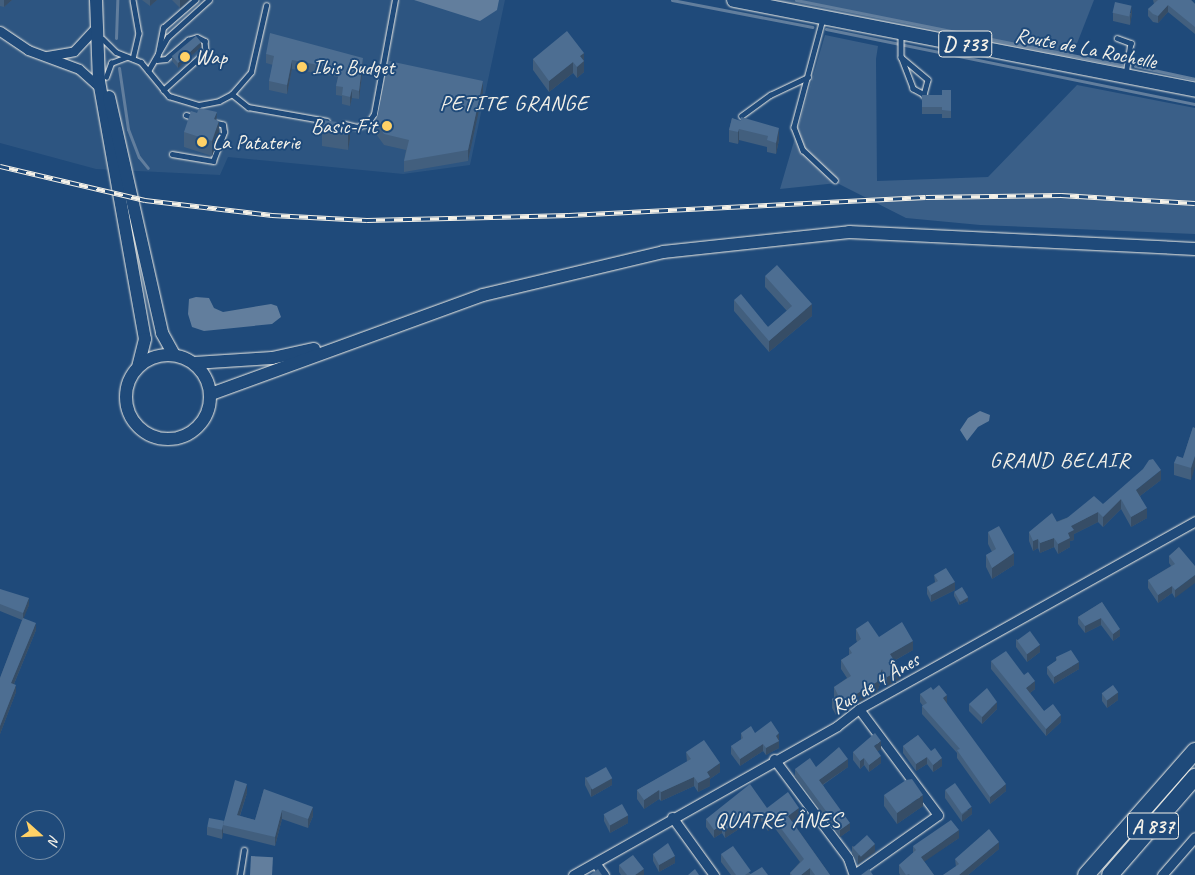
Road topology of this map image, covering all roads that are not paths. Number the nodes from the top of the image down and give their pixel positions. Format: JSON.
{"nodes":[{"id":1,"x":96,"y":0,"type":"edge"},
{"id":2,"x":104,"y":0,"type":"edge"},
{"id":3,"x":133,"y":0,"type":"edge"},
{"id":4,"x":194,"y":0,"type":"edge"},
{"id":5,"x":209,"y":0,"type":"edge"},
{"id":6,"x":395,"y":0,"type":"edge"},
{"id":7,"x":734,"y":0,"type":"edge"},
{"id":8,"x":266,"y":6,"type":"dead end"},
{"id":9,"x":824,"y":17,"type":"junction"},
{"id":10,"x":96,"y":27,"type":"junction"},
{"id":11,"x":0,"y":31,"type":"edge"},
{"id":12,"x":901,"y":32,"type":"junction"},
{"id":13,"x":1117,"y":38,"type":"dead end"},
{"id":14,"x":103,"y":39,"type":"junction"},
{"id":15,"x":47,"y":56,"type":"junction"},
{"id":16,"x":131,"y":57,"type":"junction"},
{"id":17,"x":901,"y":57,"type":"junction"},
{"id":18,"x":157,"y":60,"type":"junction"},
{"id":19,"x":148,"y":71,"type":"junction"},
{"id":20,"x":1126,"y":75,"type":"junction"},
{"id":21,"x":808,"y":76,"type":"junction"},
{"id":22,"x":103,"y":83,"type":"junction"},
{"id":23,"x":164,"y":90,"type":"junction"},
{"id":24,"x":1195,"y":90,"type":"edge"},
{"id":25,"x":232,"y":94,"type":"junction"},
{"id":26,"x":186,"y":115,"type":"dead end"},
{"id":27,"x":741,"y":116,"type":"edge"},
{"id":28,"x":198,"y":119,"type":"edge"},
{"id":29,"x":206,"y":121,"type":"edge"},
{"id":30,"x":330,"y":122,"type":"edge"},
{"id":31,"x":339,"y":123,"type":"edge"},
{"id":32,"x":172,"y":154,"type":"dead end"},
{"id":33,"x":835,"y":180,"type":"dead end"},
{"id":34,"x":1195,"y":249,"type":"edge"},
{"id":35,"x":351,"y":342,"type":"junction"},
{"id":36,"x":174,"y":355,"type":"junction"},
{"id":37,"x":194,"y":363,"type":"junction"},
{"id":38,"x":138,"y":367,"type":"junction"},
{"id":39,"x":211,"y":394,"type":"junction"},
{"id":40,"x":1195,"y":521,"type":"edge"},
{"id":41,"x":859,"y":709,"type":"junction"},
{"id":42,"x":1195,"y":737,"type":"edge"},
{"id":43,"x":1195,"y":751,"type":"edge"},
{"id":44,"x":774,"y":760,"type":"junction"},
{"id":45,"x":1195,"y":777,"type":"edge"},
{"id":46,"x":1195,"y":793,"type":"edge"},
{"id":47,"x":672,"y":816,"type":"junction"},
{"id":48,"x":1195,"y":837,"type":"edge"},
{"id":49,"x":1112,"y":846,"type":"junction"},
{"id":50,"x":244,"y":850,"type":"dead end"},
{"id":51,"x":595,"y":863,"type":"junction"},
{"id":52,"x":855,"y":874,"type":"edge"},
{"id":53,"x":240,"y":875,"type":"edge"},
{"id":54,"x":573,"y":875,"type":"edge"},
{"id":55,"x":604,"y":875,"type":"edge"},
{"id":56,"x":714,"y":875,"type":"edge"},
{"id":57,"x":1086,"y":875,"type":"edge"},
{"id":58,"x":1110,"y":875,"type":"edge"},
{"id":59,"x":1116,"y":875,"type":"edge"},
{"id":60,"x":1162,"y":875,"type":"edge"}],
"edges":[{"from":1,"to":10,"type":"main road"},
{"from":2,"to":14,"type":"main road"},
{"from":3,"to":16,"type":"lane"},
{"from":4,"to":18,"type":"lane"},
{"from":5,"to":18,"type":"lane"},
{"from":6,"to":31,"type":"lane"},
{"from":7,"to":9,"type":"main road","name":"Route de La Rochelle","number":"D 733"},
{"from":8,"to":25,"type":"lane"},
{"from":9,"to":12,"type":"main road","name":"Route de La Rochelle","number":"D 733"},
{"from":9,"to":21,"type":"lane"},
{"from":10,"to":15,"type":"street"},
{"from":10,"to":22,"type":"main road"},
{"from":11,"to":15,"type":"street"},
{"from":12,"to":17,"type":"lane"},
{"from":12,"to":20,"type":"main road","name":"Route de La Rochelle","number":"D 733"},
{"from":13,"to":20,"type":"lane"},
{"from":14,"to":16,"type":"lane"},
{"from":14,"to":22,"type":"main road"},
{"from":15,"to":22,"type":"street"},
{"from":16,"to":19,"type":"lane"},
{"from":16,"to":22,"type":"lane"},
{"from":17,"to":17,"type":"lane"},
{"from":18,"to":19,"type":"lane"},
{"from":18,"to":23,"type":"lane"},
{"from":19,"to":23,"type":"lane"},
{"from":20,"to":24,"type":"main road","name":"Route de La Rochelle","number":"D 733"},
{"from":21,"to":27,"type":"lane"},
{"from":21,"to":33,"type":"lane"},
{"from":22,"to":36,"type":"main road"},
{"from":22,"to":38,"type":"main road"},
{"from":23,"to":25,"type":"lane"},
{"from":25,"to":30,"type":"lane"},
{"from":26,"to":28,"type":"lane"},
{"from":29,"to":32,"type":"lane"},
{"from":34,"to":35,"type":"main road"},
{"from":35,"to":37,"type":"main road"},
{"from":35,"to":39,"type":"main road"},
{"from":36,"to":37,"type":"main road"},
{"from":36,"to":38,"type":"main road"},
{"from":37,"to":39,"type":"main road"},
{"from":38,"to":39,"type":"main road"},
{"from":40,"to":41,"type":"street","name":"Rue de 4 Ânes"},
{"from":41,"to":44,"type":"street","name":"Rue de 4 Ânes"},
{"from":41,"to":52,"type":"street"},
{"from":42,"to":49,"type":"highway"},
{"from":43,"to":49,"type":"highway","number":"A 837"},
{"from":44,"to":47,"type":"street","name":"Rue de 4 Ânes"},
{"from":44,"to":52,"type":"street"},
{"from":45,"to":58,"type":"highway","number":"A 837"},
{"from":46,"to":59,"type":"highway"},
{"from":47,"to":51,"type":"street","name":"Rue de 4 Ânes"},
{"from":47,"to":56,"type":"street"},
{"from":48,"to":60,"type":"street"},
{"from":49,"to":57,"type":"highway","number":"A 837"},
{"from":50,"to":53,"type":"lane"},
{"from":51,"to":54,"type":"street","name":"Rue de 4 Ânes"},
{"from":51,"to":55,"type":"street"}]}
